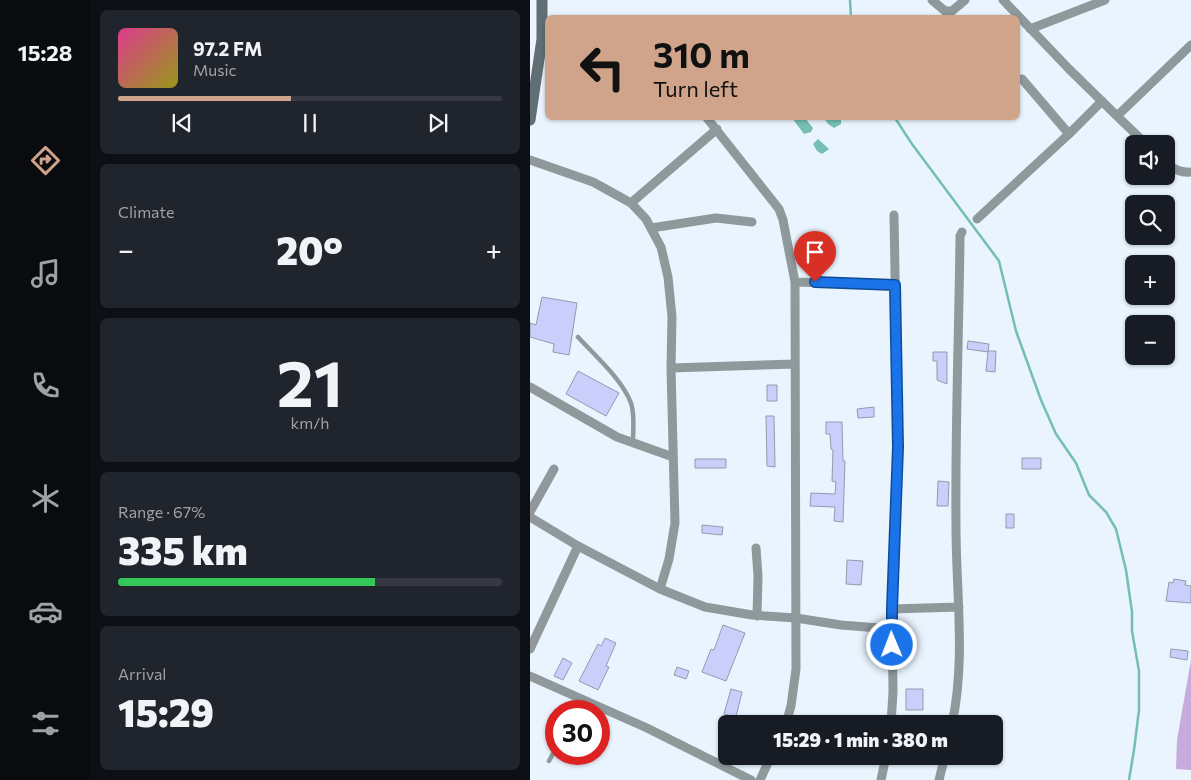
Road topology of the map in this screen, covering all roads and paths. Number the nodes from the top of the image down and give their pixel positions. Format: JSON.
{"nodes":[{"id":1,"x":542,"y":0,"type":"edge"},
{"id":2,"x":932,"y":0,"type":"edge"},
{"id":3,"x":965,"y":0,"type":"edge"},
{"id":4,"x":1003,"y":0,"type":"edge"},
{"id":5,"x":1106,"y":0,"type":"edge"},
{"id":6,"x":1017,"y":15,"type":"edge"},
{"id":7,"x":1020,"y":18,"type":"edge"},
{"id":8,"x":1030,"y":29,"type":"junction"},
{"id":9,"x":545,"y":40,"type":"edge"},
{"id":10,"x":1191,"y":45,"type":"edge"},
{"id":11,"x":1022,"y":79,"type":"dead end"},
{"id":12,"x":1102,"y":101,"type":"junction"},
{"id":13,"x":1117,"y":116,"type":"junction"},
{"id":14,"x":530,"y":120,"type":"edge"},
{"id":15,"x":710,"y":120,"type":"edge"},
{"id":16,"x":717,"y":129,"type":"junction"},
{"id":17,"x":1069,"y":134,"type":"junction"},
{"id":18,"x":1137,"y":135,"type":"edge"},
{"id":19,"x":530,"y":160,"type":"edge"},
{"id":20,"x":1175,"y":169,"type":"edge"},
{"id":21,"x":1191,"y":172,"type":"edge"},
{"id":22,"x":631,"y":203,"type":"junction"},
{"id":23,"x":894,"y":215,"type":"dead end"},
{"id":24,"x":977,"y":219,"type":"dead end"},
{"id":25,"x":752,"y":222,"type":"dead end"},
{"id":26,"x":651,"y":228,"type":"junction"},
{"id":27,"x":962,"y":232,"type":"dead end"},
{"id":28,"x":796,"y":282,"type":"junction"},
{"id":29,"x":895,"y":285,"type":"junction"},
{"id":30,"x":578,"y":336,"type":"dead end"},
{"id":31,"x":795,"y":364,"type":"junction"},
{"id":32,"x":670,"y":368,"type":"junction"},
{"id":33,"x":530,"y":387,"type":"edge"},
{"id":34,"x":633,"y":442,"type":"junction"},
{"id":35,"x":673,"y":457,"type":"junction"},
{"id":36,"x":554,"y":469,"type":"dead end"},
{"id":37,"x":530,"y":512,"type":"edge"},
{"id":38,"x":530,"y":517,"type":"edge"},
{"id":39,"x":578,"y":546,"type":"junction"},
{"id":40,"x":756,"y":548,"type":"dead end"},
{"id":41,"x":660,"y":589,"type":"junction"},
{"id":42,"x":959,"y":607,"type":"junction"},
{"id":43,"x":892,"y":609,"type":"junction"},
{"id":44,"x":757,"y":616,"type":"junction"},
{"id":45,"x":796,"y":618,"type":"junction"},
{"id":46,"x":892,"y":629,"type":"junction"},
{"id":47,"x":530,"y":649,"type":"edge"},
{"id":48,"x":530,"y":676,"type":"edge"},
{"id":49,"x":581,"y":699,"type":"joint"},
{"id":50,"x":788,"y":715,"type":"edge"},
{"id":51,"x":892,"y":715,"type":"edge"},
{"id":52,"x":954,"y":715,"type":"edge"},
{"id":53,"x":767,"y":765,"type":"edge"},
{"id":54,"x":884,"y":765,"type":"edge"},
{"id":55,"x":943,"y":765,"type":"edge"},
{"id":56,"x":751,"y":780,"type":"edge"},
{"id":57,"x":760,"y":780,"type":"edge"},
{"id":58,"x":880,"y":780,"type":"edge"},
{"id":59,"x":939,"y":780,"type":"edge"}],
"edges":[{"from":1,"to":9,"type":"street"},
{"from":2,"to":3,"type":"street"},
{"from":4,"to":6,"type":"street"},
{"from":5,"to":8,"type":"street"},
{"from":7,"to":8,"type":"street"},
{"from":8,"to":12,"type":"street"},
{"from":9,"to":14,"type":"street"},
{"from":10,"to":13,"type":"street"},
{"from":11,"to":17,"type":"street"},
{"from":12,"to":13,"type":"street"},
{"from":12,"to":17,"type":"street"},
{"from":13,"to":18,"type":"street"},
{"from":15,"to":16,"type":"street"},
{"from":16,"to":22,"type":"street"},
{"from":16,"to":28,"type":"street"},
{"from":17,"to":24,"type":"street"},
{"from":19,"to":22,"type":"street"},
{"from":20,"to":21,"type":"street"},
{"from":22,"to":26,"type":"street"},
{"from":23,"to":29,"type":"street"},
{"from":25,"to":26,"type":"street"},
{"from":26,"to":32,"type":"street"},
{"from":27,"to":42,"type":"street"},
{"from":28,"to":29,"type":"street"},
{"from":28,"to":31,"type":"street"},
{"from":29,"to":43,"type":"street"},
{"from":30,"to":34,"type":"lane"},
{"from":31,"to":32,"type":"street"},
{"from":31,"to":45,"type":"street"},
{"from":32,"to":35,"type":"street"},
{"from":33,"to":34,"type":"street"},
{"from":34,"to":35,"type":"street"},
{"from":35,"to":41,"type":"street"},
{"from":36,"to":37,"type":"street"},
{"from":38,"to":39,"type":"street"},
{"from":39,"to":41,"type":"street"},
{"from":39,"to":47,"type":"street"},
{"from":40,"to":44,"type":"street"},
{"from":41,"to":44,"type":"street"},
{"from":42,"to":43,"type":"street"},
{"from":42,"to":52,"type":"street"},
{"from":43,"to":46,"type":"street"},
{"from":44,"to":45,"type":"street"},
{"from":45,"to":46,"type":"street"},
{"from":45,"to":50,"type":"street"},
{"from":46,"to":51,"type":"street"},
{"from":48,"to":49,"type":"street"},
{"from":49,"to":56,"type":"street"},
{"from":53,"to":57,"type":"street"},
{"from":54,"to":58,"type":"street"},
{"from":55,"to":59,"type":"street"}]}
